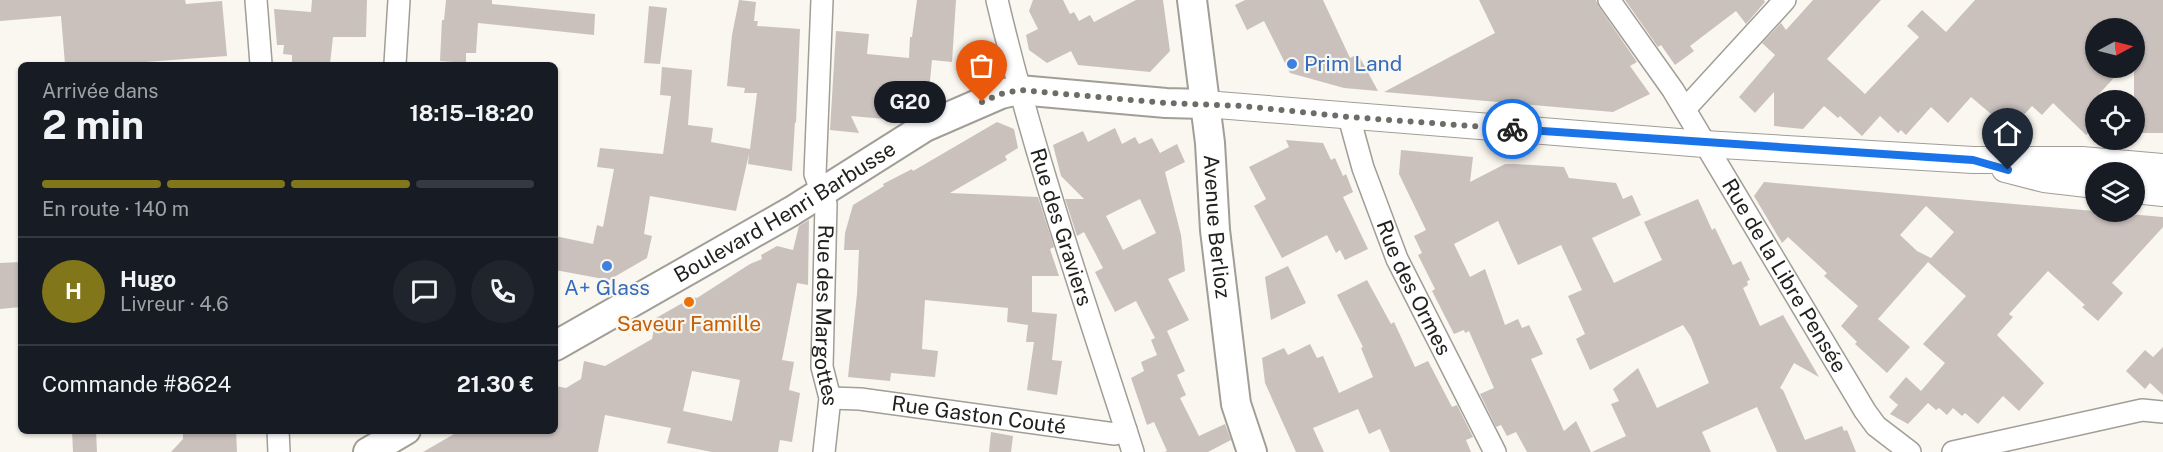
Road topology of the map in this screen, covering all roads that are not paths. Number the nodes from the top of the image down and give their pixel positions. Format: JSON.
{"nodes":[{"id":1,"x":256,"y":0,"type":"edge"},
{"id":2,"x":399,"y":0,"type":"edge"},
{"id":3,"x":822,"y":0,"type":"edge"},
{"id":4,"x":997,"y":0,"type":"edge"},
{"id":5,"x":1192,"y":0,"type":"edge"},
{"id":6,"x":1609,"y":0,"type":"edge"},
{"id":7,"x":1785,"y":0,"type":"edge"},
{"id":8,"x":261,"y":62,"type":"edge"},
{"id":9,"x":395,"y":62,"type":"edge"},
{"id":10,"x":1019,"y":90,"type":"junction"},
{"id":11,"x":1205,"y":104,"type":"junction"},
{"id":12,"x":1684,"y":109,"type":"junction"},
{"id":13,"x":1349,"y":117,"type":"junction"},
{"id":14,"x":1704,"y":144,"type":"junction"},
{"id":15,"x":1973,"y":160,"type":"junction"},
{"id":16,"x":2163,"y":167,"type":"edge"},
{"id":17,"x":2085,"y":184,"type":"edge"},
{"id":18,"x":823,"y":191,"type":"junction"},
{"id":19,"x":2145,"y":191,"type":"edge"},
{"id":20,"x":2163,"y":193,"type":"edge"},
{"id":21,"x":558,"y":344,"type":"edge"},
{"id":22,"x":830,"y":398,"type":"junction"},
{"id":23,"x":2163,"y":412,"type":"edge"},
{"id":24,"x":1126,"y":430,"type":"junction"},
{"id":25,"x":278,"y":434,"type":"edge"},
{"id":26,"x":399,"y":434,"type":"edge"},
{"id":27,"x":279,"y":452,"type":"edge"},
{"id":28,"x":368,"y":452,"type":"edge"},
{"id":29,"x":824,"y":452,"type":"edge"},
{"id":30,"x":1133,"y":452,"type":"edge"},
{"id":31,"x":1252,"y":452,"type":"edge"},
{"id":32,"x":1495,"y":452,"type":"edge"},
{"id":33,"x":1910,"y":452,"type":"edge"},
{"id":34,"x":1953,"y":452,"type":"edge"}],
"edges":[{"from":1,"to":8,"type":"street"},
{"from":2,"to":9,"type":"street"},
{"from":3,"to":18,"type":"street","name":"Rue des Margottes"},
{"from":4,"to":10,"type":"street","name":"Rue des Graviers"},
{"from":5,"to":11,"type":"main road","name":"Avenue Berlioz"},
{"from":6,"to":12,"type":"street","name":"Rue de la Libre Pensée"},
{"from":7,"to":12,"type":"street"},
{"from":10,"to":11,"type":"main road"},
{"from":10,"to":18,"type":"main road","name":"Boulevard Henri Barbusse"},
{"from":10,"to":24,"type":"street","name":"Rue des Graviers"},
{"from":11,"to":13,"type":"street"},
{"from":11,"to":31,"type":"main road","name":"Avenue Berlioz"},
{"from":12,"to":14,"type":"street","name":"Rue de la Libre Pensée"},
{"from":13,"to":14,"type":"street"},
{"from":13,"to":32,"type":"street","name":"Rue des Ormes"},
{"from":14,"to":15,"type":"street"},
{"from":14,"to":33,"type":"street","name":"Rue de la Libre Pensée"},
{"from":15,"to":16,"type":"street"},
{"from":15,"to":17,"type":"street"},
{"from":18,"to":21,"type":"main road","name":"Boulevard Henri Barbusse"},
{"from":18,"to":22,"type":"street","name":"Rue des Margottes"},
{"from":19,"to":20,"type":"street"},
{"from":22,"to":24,"type":"street","name":"Rue Gaston Couté"},
{"from":22,"to":29,"type":"street","name":"Rue des Margottes"},
{"from":23,"to":34,"type":"street"},
{"from":24,"to":30,"type":"street","name":"Rue des Graviers"},
{"from":25,"to":27,"type":"street"},
{"from":26,"to":28,"type":"main road"}]}
